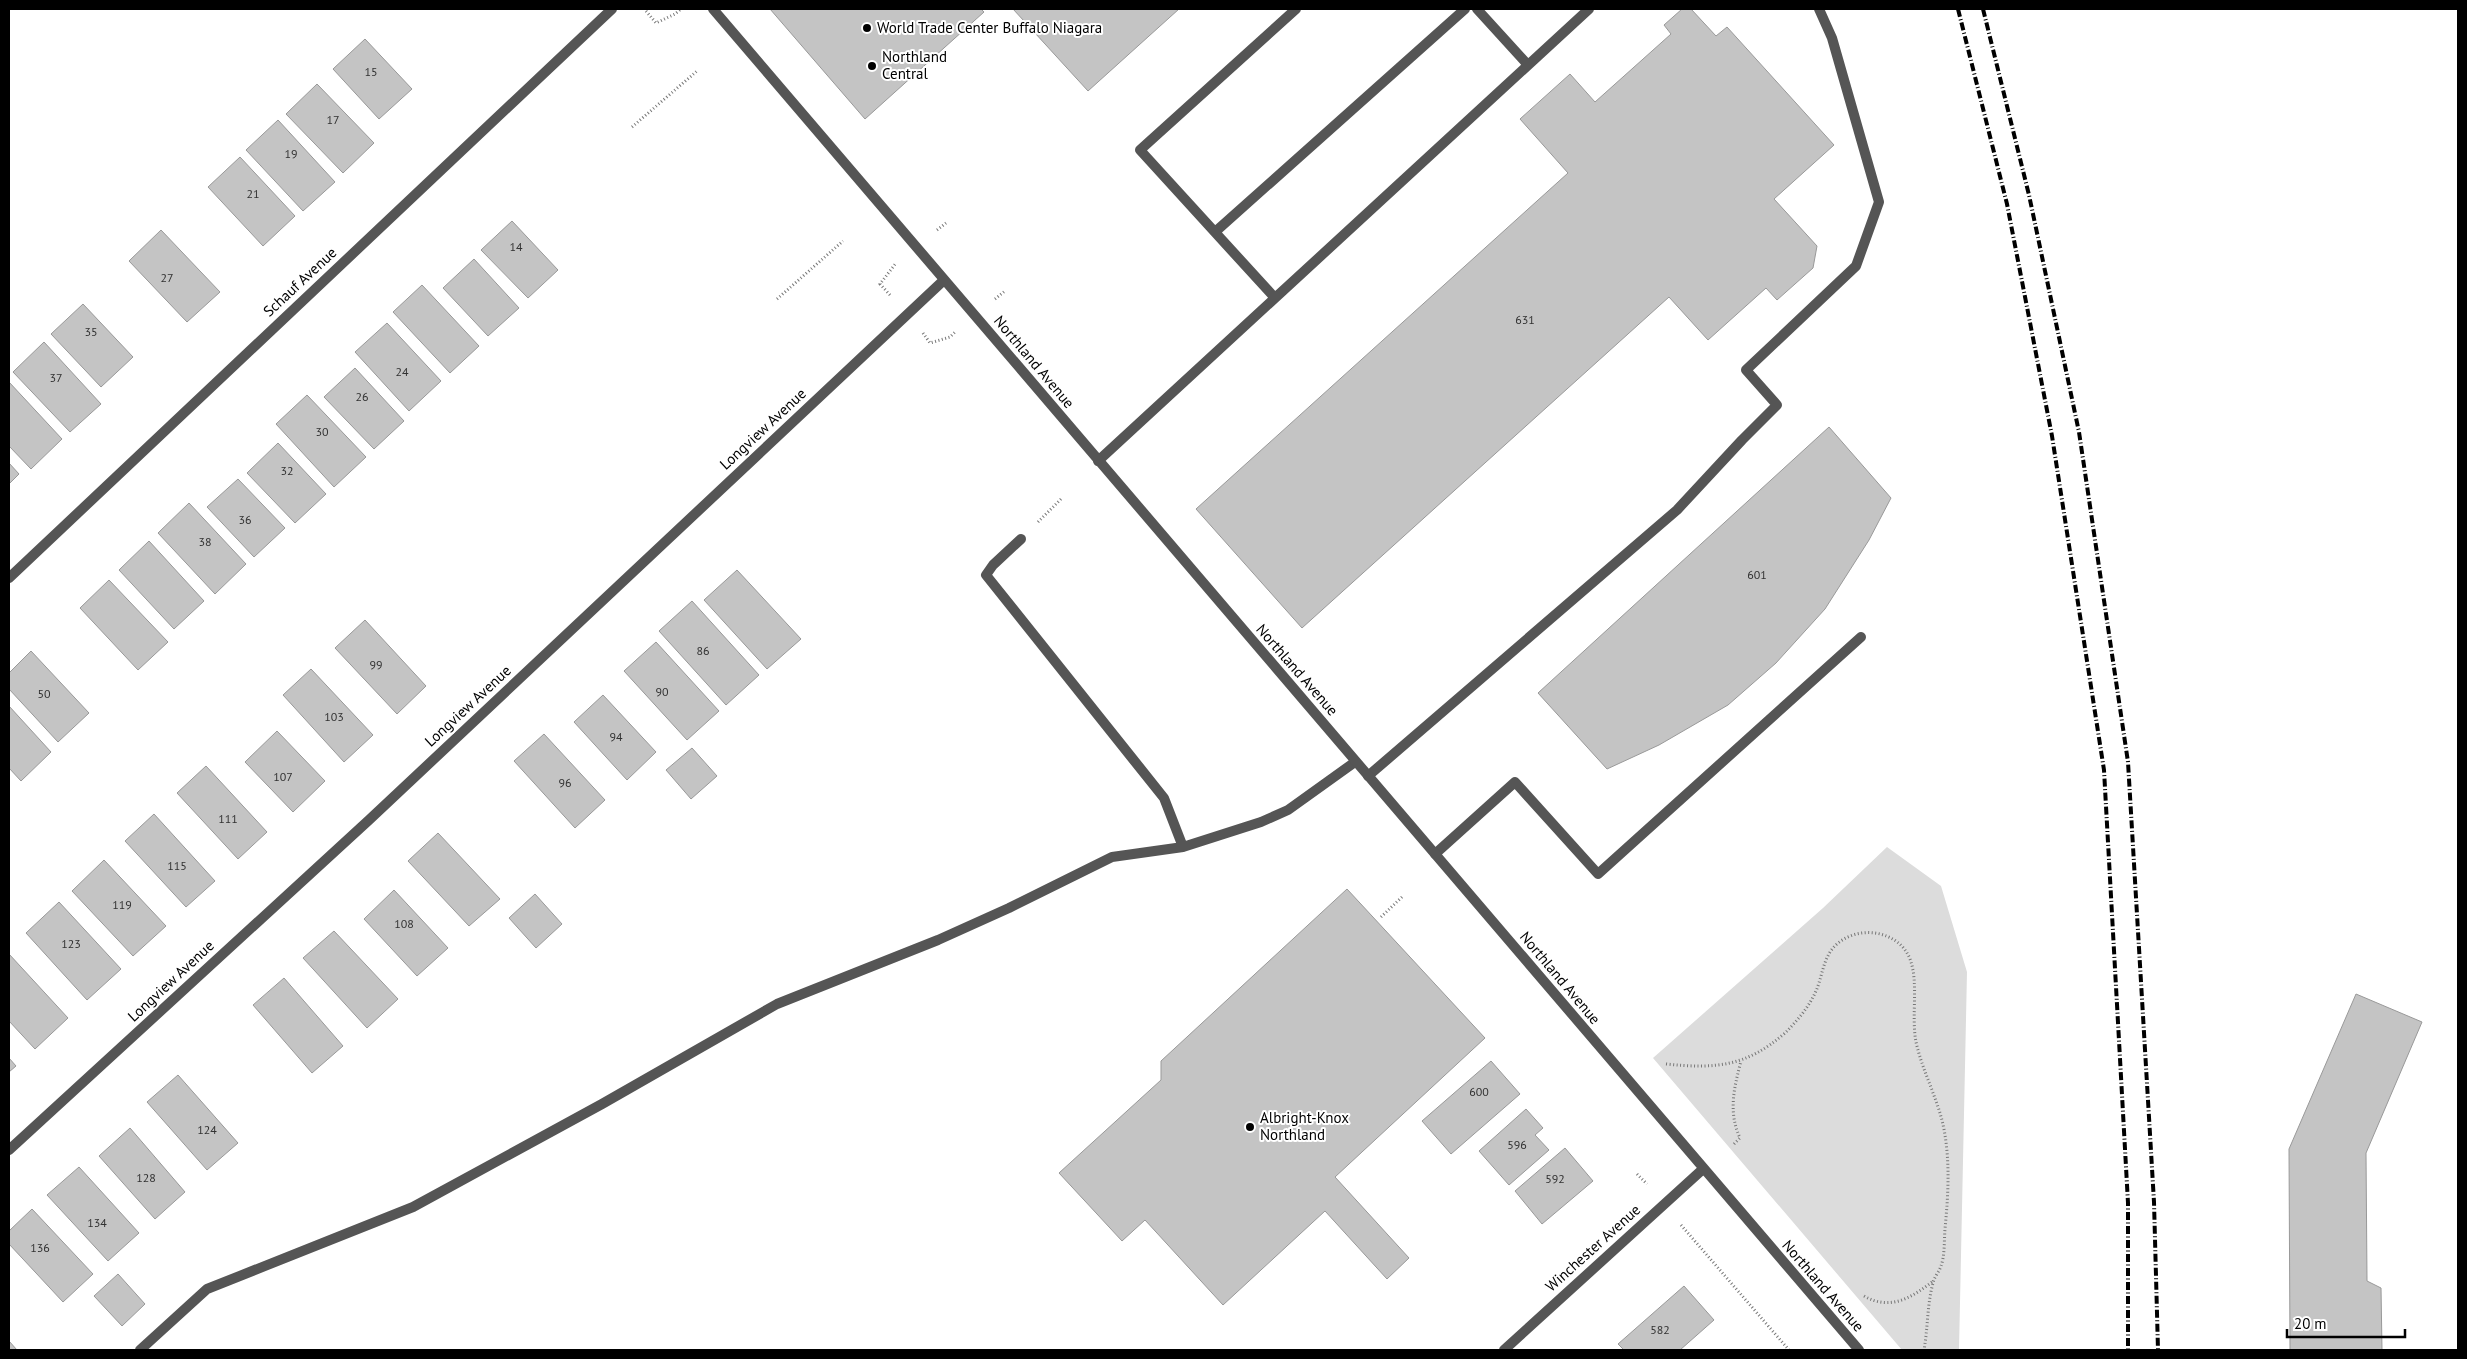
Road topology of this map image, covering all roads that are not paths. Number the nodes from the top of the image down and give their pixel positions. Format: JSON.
{"nodes":[{"id":1,"x":612,"y":9,"type":"edge"},
{"id":2,"x":713,"y":9,"type":"edge"},
{"id":3,"x":1296,"y":9,"type":"edge"},
{"id":4,"x":1465,"y":9,"type":"edge"},
{"id":5,"x":1477,"y":9,"type":"edge"},
{"id":6,"x":1589,"y":9,"type":"edge"},
{"id":7,"x":1818,"y":9,"type":"edge"},
{"id":8,"x":1528,"y":65,"type":"junction"},
{"id":9,"x":1215,"y":232,"type":"junction"},
{"id":10,"x":944,"y":280,"type":"junction"},
{"id":11,"x":1275,"y":298,"type":"junction"},
{"id":12,"x":1098,"y":461,"type":"junction"},
{"id":13,"x":1021,"y":538,"type":"road end"},
{"id":14,"x":9,"y":578,"type":"edge"},
{"id":15,"x":1861,"y":637,"type":"dead end"},
{"id":16,"x":1356,"y":762,"type":"junction"},
{"id":17,"x":1368,"y":776,"type":"junction"},
{"id":18,"x":1183,"y":847,"type":"junction"},
{"id":19,"x":1435,"y":854,"type":"junction"},
{"id":20,"x":9,"y":1150,"type":"edge"},
{"id":21,"x":1703,"y":1169,"type":"junction"},
{"id":22,"x":140,"y":1350,"type":"edge"},
{"id":23,"x":1504,"y":1350,"type":"edge"},
{"id":24,"x":1859,"y":1350,"type":"edge"}],
"edges":[{"from":1,"to":14,"type":"street","name":"Schauf Avenue"},
{"from":2,"to":10,"type":"street","name":"Northland Avenue"},
{"from":3,"to":9,"type":"street"},
{"from":4,"to":9,"type":"street"},
{"from":5,"to":8,"type":"street"},
{"from":6,"to":8,"type":"street"},
{"from":7,"to":17,"type":"street"},
{"from":8,"to":11,"type":"street"},
{"from":9,"to":11,"type":"street"},
{"from":10,"to":12,"type":"street","name":"Northland Avenue"},
{"from":10,"to":20,"type":"street","name":"Longview Avenue"},
{"from":11,"to":12,"type":"street"},
{"from":12,"to":16,"type":"street","name":"Northland Avenue"},
{"from":13,"to":18,"type":"street"},
{"from":15,"to":19,"type":"street"},
{"from":16,"to":17,"type":"street","name":"Northland Avenue"},
{"from":16,"to":18,"type":"street"},
{"from":17,"to":19,"type":"street","name":"Northland Avenue"},
{"from":18,"to":22,"type":"street"},
{"from":19,"to":21,"type":"street","name":"Northland Avenue"},
{"from":21,"to":23,"type":"street","name":"Winchester Avenue"},
{"from":21,"to":24,"type":"street","name":"Northland Avenue"}]}
